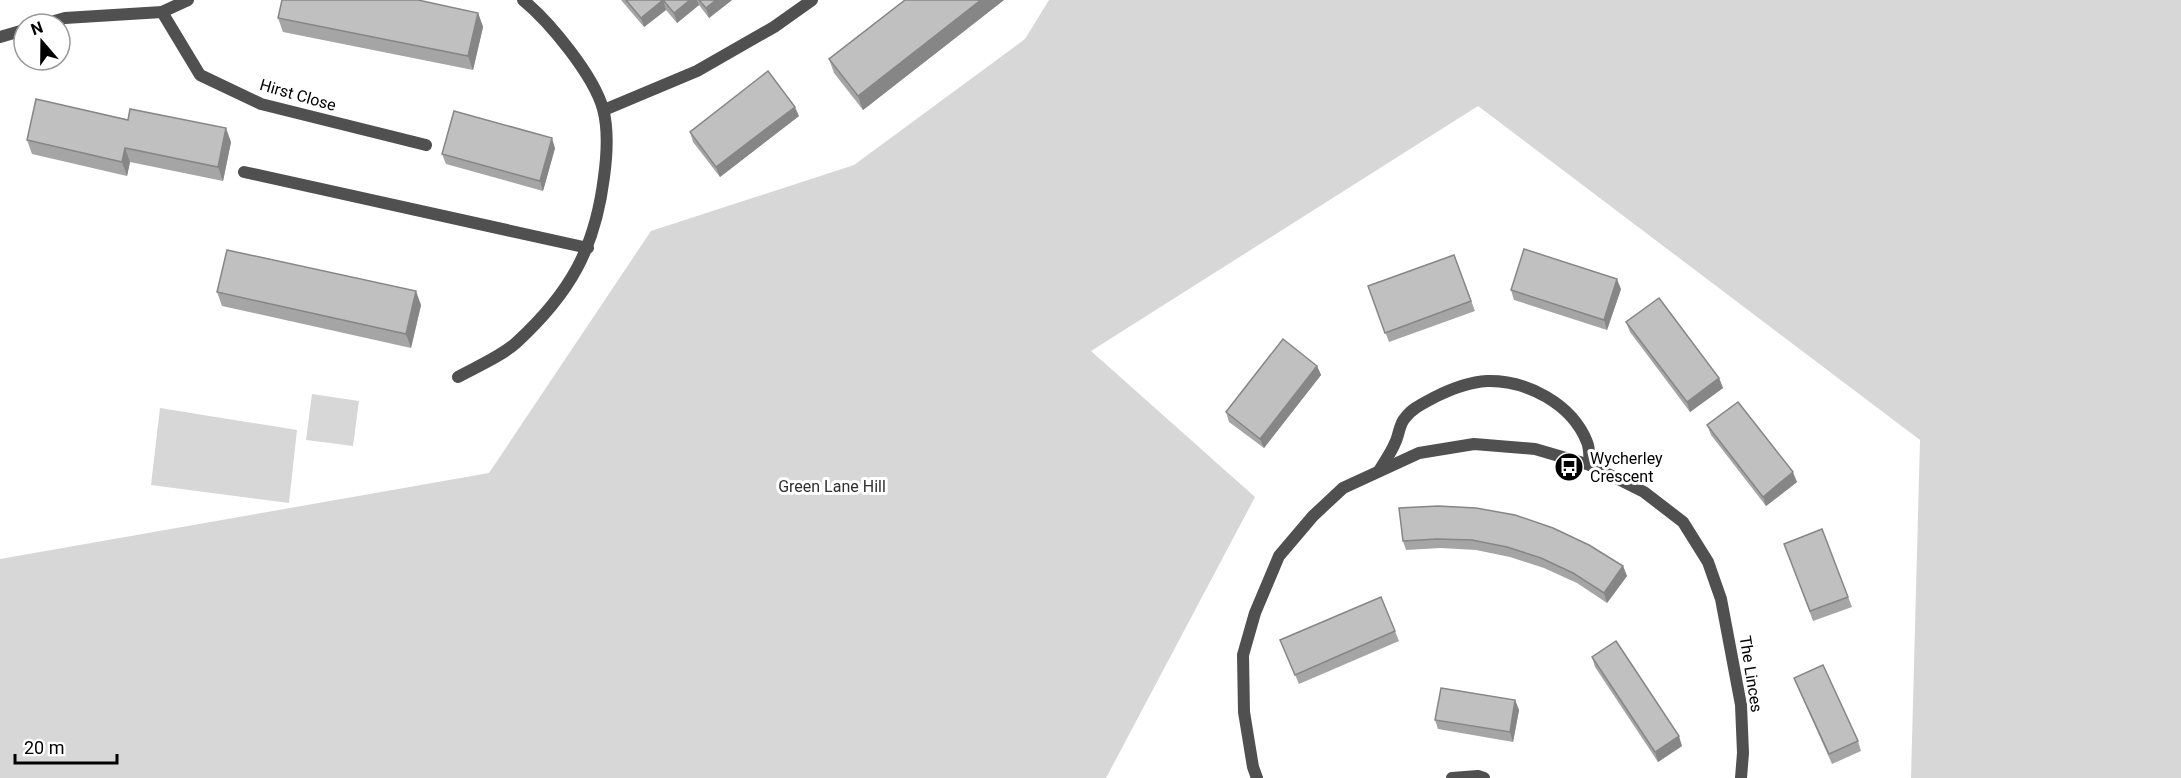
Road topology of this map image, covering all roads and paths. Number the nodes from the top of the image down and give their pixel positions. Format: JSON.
{"nodes":[{"id":1,"x":188,"y":0,"type":"edge"},
{"id":2,"x":523,"y":0,"type":"edge"},
{"id":3,"x":812,"y":0,"type":"edge"},
{"id":4,"x":162,"y":12,"type":"junction"},
{"id":5,"x":72,"y":18,"type":"edge"},
{"id":6,"x":604,"y":110,"type":"junction"},
{"id":7,"x":426,"y":145,"type":"dead end"},
{"id":8,"x":244,"y":172,"type":"dead end"},
{"id":9,"x":588,"y":248,"type":"junction"},
{"id":10,"x":458,"y":377,"type":"dead end"},
{"id":11,"x":1590,"y":465,"type":"junction"},
{"id":12,"x":1379,"y":471,"type":"junction"},
{"id":13,"x":1257,"y":778,"type":"edge"},
{"id":14,"x":1452,"y":778,"type":"edge"},
{"id":15,"x":1484,"y":778,"type":"edge"},
{"id":16,"x":1741,"y":778,"type":"edge"}],
"edges":[{"from":1,"to":4,"type":"street"},
{"from":2,"to":6,"type":"street"},
{"from":3,"to":6,"type":"street"},
{"from":4,"to":5,"type":"street"},
{"from":4,"to":7,"type":"street","name":"Hirst Close"},
{"from":6,"to":9,"type":"street"},
{"from":8,"to":9,"type":"street"},
{"from":9,"to":10,"type":"street"},
{"from":11,"to":12,"type":"street"},
{"from":11,"to":12,"type":"street"},
{"from":11,"to":16,"type":"street","name":"The Linces"},
{"from":12,"to":13,"type":"street"},
{"from":14,"to":15,"type":"street"}]}
